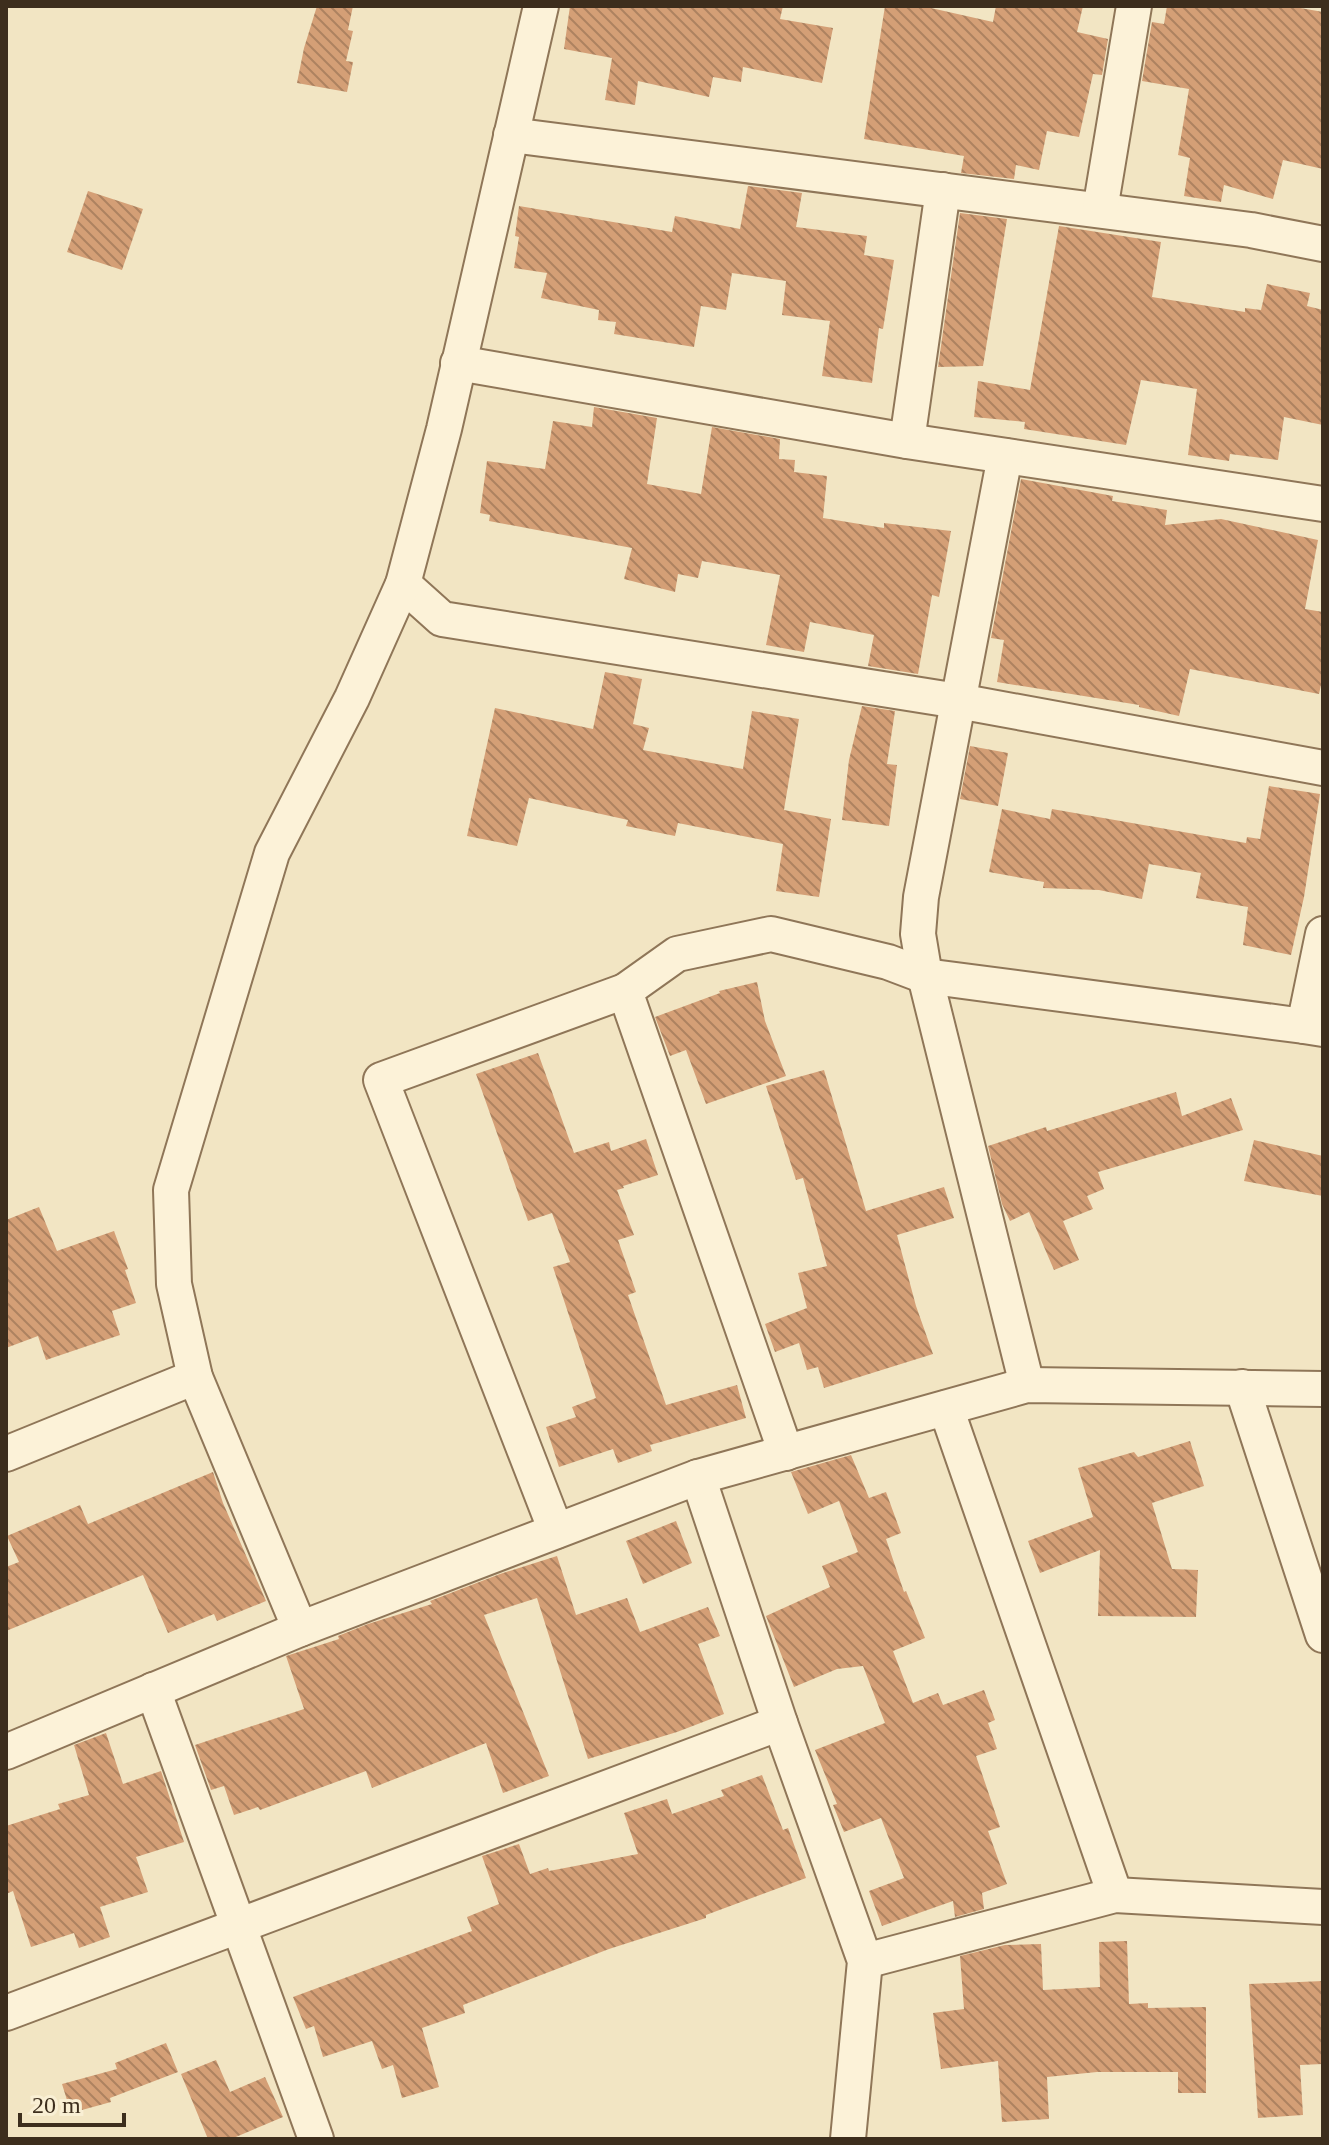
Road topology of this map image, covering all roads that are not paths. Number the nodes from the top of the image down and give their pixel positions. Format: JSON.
{"nodes":[{"id":1,"x":541,"y":6,"type":"edge"},
{"id":2,"x":1134,"y":6,"type":"edge"},
{"id":3,"x":511,"y":135,"type":"junction"},
{"id":4,"x":943,"y":190,"type":"junction"},
{"id":5,"x":1100,"y":210,"type":"junction"},
{"id":6,"x":1323,"y":244,"type":"edge"},
{"id":7,"x":458,"y":363,"type":"junction"},
{"id":8,"x":907,"y":441,"type":"junction"},
{"id":9,"x":1005,"y":456,"type":"junction"},
{"id":10,"x":1323,"y":504,"type":"edge"},
{"id":11,"x":403,"y":584,"type":"junction"},
{"id":12,"x":958,"y":701,"type":"junction"},
{"id":13,"x":1323,"y":768,"type":"edge"},
{"id":14,"x":1323,"y":934,"type":"edge"},
{"id":15,"x":925,"y":976,"type":"junction"},
{"id":16,"x":625,"y":991,"type":"junction"},
{"id":17,"x":1313,"y":1027,"type":"edge"},
{"id":18,"x":195,"y":1377,"type":"junction"},
{"id":19,"x":1027,"y":1385,"type":"junction"},
{"id":20,"x":1242,"y":1387,"type":"junction"},
{"id":21,"x":1323,"y":1389,"type":"edge"},
{"id":22,"x":946,"y":1408,"type":"junction"},
{"id":23,"x":786,"y":1453,"type":"junction"},
{"id":24,"x":6,"y":1454,"type":"edge"},
{"id":25,"x":698,"y":1477,"type":"junction"},
{"id":26,"x":556,"y":1531,"type":"junction"},
{"id":27,"x":300,"y":1629,"type":"junction"},
{"id":28,"x":1323,"y":1635,"type":"edge"},
{"id":29,"x":153,"y":1690,"type":"junction"},
{"id":30,"x":780,"y":1723,"type":"junction"},
{"id":31,"x":6,"y":1752,"type":"edge"},
{"id":32,"x":1115,"y":1895,"type":"junction"},
{"id":33,"x":1323,"y":1907,"type":"edge"},
{"id":34,"x":240,"y":1925,"type":"junction"},
{"id":35,"x":865,"y":1961,"type":"junction"},
{"id":36,"x":6,"y":2013,"type":"edge"},
{"id":37,"x":316,"y":2139,"type":"edge"},
{"id":38,"x":848,"y":2139,"type":"edge"}],
"edges":[{"from":1,"to":3,"type":"street"},
{"from":2,"to":5,"type":"street"},
{"from":3,"to":4,"type":"street"},
{"from":3,"to":7,"type":"street"},
{"from":4,"to":5,"type":"street"},
{"from":4,"to":8,"type":"street"},
{"from":5,"to":6,"type":"street"},
{"from":7,"to":8,"type":"street"},
{"from":7,"to":11,"type":"street"},
{"from":8,"to":9,"type":"street"},
{"from":9,"to":10,"type":"street"},
{"from":9,"to":12,"type":"street"},
{"from":11,"to":12,"type":"street"},
{"from":11,"to":18,"type":"street"},
{"from":12,"to":13,"type":"street"},
{"from":12,"to":15,"type":"street"},
{"from":14,"to":17,"type":"street"},
{"from":15,"to":16,"type":"street"},
{"from":15,"to":17,"type":"street"},
{"from":15,"to":19,"type":"street"},
{"from":16,"to":23,"type":"street"},
{"from":16,"to":26,"type":"street"},
{"from":18,"to":24,"type":"street"},
{"from":18,"to":27,"type":"street"},
{"from":19,"to":20,"type":"street"},
{"from":19,"to":22,"type":"street"},
{"from":20,"to":21,"type":"street"},
{"from":20,"to":28,"type":"street"},
{"from":22,"to":23,"type":"street"},
{"from":22,"to":32,"type":"street"},
{"from":23,"to":25,"type":"street"},
{"from":25,"to":26,"type":"street"},
{"from":25,"to":30,"type":"street"},
{"from":26,"to":27,"type":"street"},
{"from":27,"to":29,"type":"street"},
{"from":29,"to":31,"type":"street"},
{"from":29,"to":34,"type":"street"},
{"from":30,"to":34,"type":"street"},
{"from":30,"to":35,"type":"street"},
{"from":32,"to":33,"type":"street"},
{"from":32,"to":35,"type":"street"},
{"from":34,"to":36,"type":"street"},
{"from":34,"to":37,"type":"street"},
{"from":35,"to":38,"type":"street"}]}
